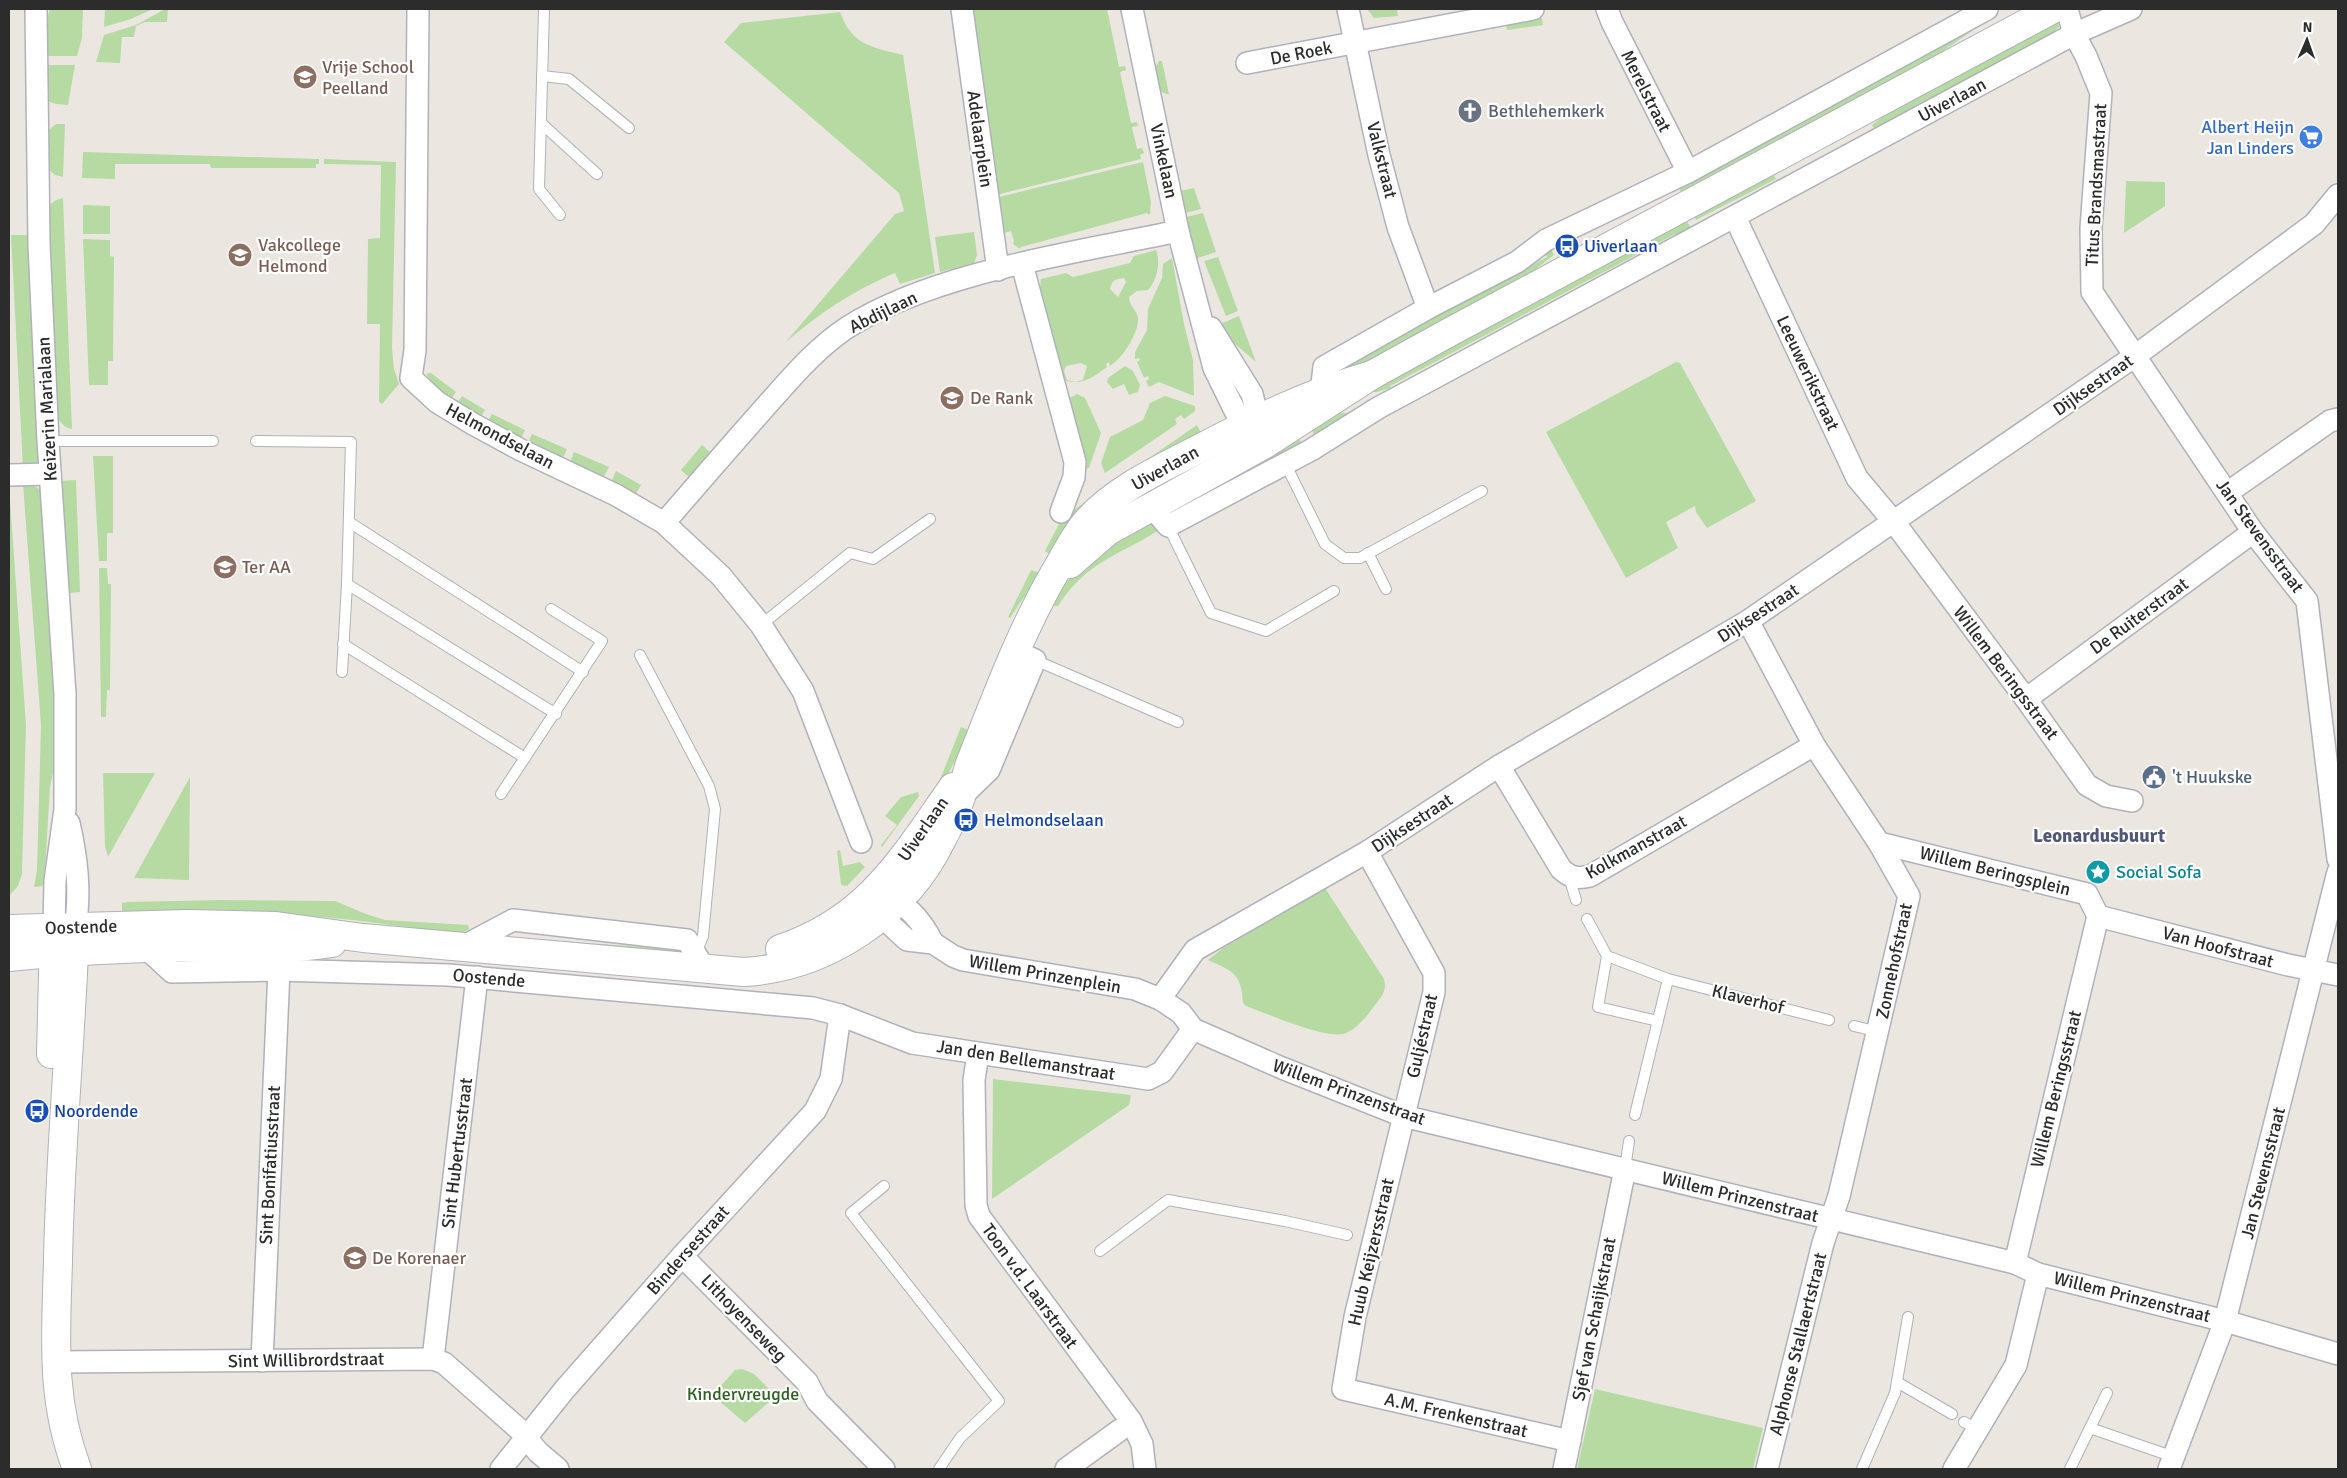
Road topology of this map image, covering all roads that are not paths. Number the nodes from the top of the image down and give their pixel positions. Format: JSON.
{"nodes":[{"id":1,"x":36,"y":9,"type":"edge"},
{"id":2,"x":418,"y":9,"type":"edge"},
{"id":3,"x":544,"y":9,"type":"edge"},
{"id":4,"x":962,"y":9,"type":"edge"},
{"id":5,"x":1132,"y":9,"type":"edge"},
{"id":6,"x":1348,"y":9,"type":"edge"},
{"id":7,"x":1533,"y":9,"type":"edge"},
{"id":8,"x":1607,"y":9,"type":"edge"},
{"id":9,"x":1987,"y":9,"type":"edge"},
{"id":10,"x":2020,"y":9,"type":"edge"},
{"id":11,"x":2053,"y":9,"type":"edge"},
{"id":12,"x":2067,"y":9,"type":"edge"},
{"id":13,"x":2131,"y":9,"type":"edge"},
{"id":14,"x":2074,"y":34,"type":"junction"},
{"id":15,"x":1355,"y":43,"type":"junction"},
{"id":16,"x":1247,"y":63,"type":"dead end"},
{"id":17,"x":1930,"y":74,"type":"junction"},
{"id":18,"x":542,"y":76,"type":"junction"},
{"id":19,"x":540,"y":123,"type":"junction"},
{"id":20,"x":629,"y":128,"type":"dead end"},
{"id":21,"x":1688,"y":172,"type":"junction"},
{"id":22,"x":597,"y":174,"type":"dead end"},
{"id":23,"x":2338,"y":195,"type":"edge"},
{"id":24,"x":560,"y":215,"type":"dead end"},
{"id":25,"x":1735,"y":217,"type":"junction"},
{"id":26,"x":1178,"y":231,"type":"junction"},
{"id":27,"x":1022,"y":264,"type":"junction"},
{"id":28,"x":998,"y":270,"type":"junction"},
{"id":29,"x":1428,"y":308,"type":"junction"},
{"id":30,"x":2135,"y":356,"type":"junction"},
{"id":31,"x":1332,"y":394,"type":"junction"},
{"id":32,"x":1378,"y":408,"type":"junction"},
{"id":33,"x":2335,"y":418,"type":"edge"},
{"id":34,"x":1251,"y":422,"type":"junction"},
{"id":35,"x":213,"y":440,"type":"dead end"},
{"id":36,"x":48,"y":441,"type":"junction"},
{"id":37,"x":256,"y":441,"type":"dead end"},
{"id":38,"x":1265,"y":444,"type":"junction"},
{"id":39,"x":1285,"y":463,"type":"junction"},
{"id":40,"x":9,"y":474,"type":"edge"},
{"id":41,"x":50,"y":474,"type":"junction"},
{"id":42,"x":1482,"y":491,"type":"dead end"},
{"id":43,"x":2227,"y":493,"type":"junction"},
{"id":44,"x":1061,"y":512,"type":"dead end"},
{"id":45,"x":1160,"y":516,"type":"junction"},
{"id":46,"x":930,"y":520,"type":"dead end"},
{"id":47,"x":348,"y":522,"type":"junction"},
{"id":48,"x":1894,"y":522,"type":"junction"},
{"id":49,"x":664,"y":523,"type":"junction"},
{"id":50,"x":2253,"y":532,"type":"junction"},
{"id":51,"x":1368,"y":553,"type":"junction"},
{"id":52,"x":347,"y":584,"type":"junction"},
{"id":53,"x":1046,"y":588,"type":"junction"},
{"id":54,"x":1386,"y":589,"type":"dead end"},
{"id":55,"x":1334,"y":591,"type":"dead end"},
{"id":56,"x":551,"y":609,"type":"dead end"},
{"id":57,"x":1748,"y":621,"type":"junction"},
{"id":58,"x":761,"y":625,"type":"junction"},
{"id":59,"x":343,"y":644,"type":"junction"},
{"id":60,"x":640,"y":656,"type":"dead end"},
{"id":61,"x":1026,"y":656,"type":"junction"},
{"id":62,"x":342,"y":672,"type":"dead end"},
{"id":63,"x":582,"y":672,"type":"junction"},
{"id":64,"x":2026,"y":699,"type":"junction"},
{"id":65,"x":556,"y":714,"type":"junction"},
{"id":66,"x":1178,"y":722,"type":"dead end"},
{"id":67,"x":2330,"y":732,"type":"edge"},
{"id":68,"x":1814,"y":744,"type":"junction"},
{"id":69,"x":526,"y":758,"type":"junction"},
{"id":70,"x":970,"y":764,"type":"junction"},
{"id":71,"x":1499,"y":766,"type":"junction"},
{"id":72,"x":501,"y":794,"type":"dead end"},
{"id":73,"x":961,"y":797,"type":"junction"},
{"id":74,"x":2132,"y":801,"type":"dead end"},
{"id":75,"x":861,"y":842,"type":"dead end"},
{"id":76,"x":1879,"y":843,"type":"junction"},
{"id":77,"x":1367,"y":852,"type":"junction"},
{"id":78,"x":2338,"y":859,"type":"edge"},
{"id":79,"x":2338,"y":872,"type":"edge"},
{"id":80,"x":1569,"y":877,"type":"junction"},
{"id":81,"x":1576,"y":900,"type":"dead end"},
{"id":82,"x":884,"y":903,"type":"junction"},
{"id":83,"x":2098,"y":916,"type":"junction"},
{"id":84,"x":1587,"y":919,"type":"dead end"},
{"id":85,"x":9,"y":929,"type":"edge"},
{"id":86,"x":363,"y":938,"type":"junction"},
{"id":87,"x":64,"y":940,"type":"junction"},
{"id":88,"x":146,"y":948,"type":"junction"},
{"id":89,"x":1607,"y":956,"type":"junction"},
{"id":90,"x":9,"y":958,"type":"edge"},
{"id":91,"x":700,"y":962,"type":"junction"},
{"id":92,"x":279,"y":970,"type":"junction"},
{"id":93,"x":2314,"y":970,"type":"junction"},
{"id":94,"x":2338,"y":975,"type":"edge"},
{"id":95,"x":477,"y":977,"type":"junction"},
{"id":96,"x":1668,"y":979,"type":"junction"},
{"id":97,"x":1160,"y":999,"type":"junction"},
{"id":98,"x":840,"y":1015,"type":"junction"},
{"id":99,"x":1829,"y":1020,"type":"dead end"},
{"id":100,"x":1658,"y":1021,"type":"junction"},
{"id":101,"x":1854,"y":1026,"type":"dead end"},
{"id":102,"x":1192,"y":1029,"type":"junction"},
{"id":103,"x":1879,"y":1032,"type":"junction"},
{"id":104,"x":978,"y":1054,"type":"junction"},
{"id":105,"x":1635,"y":1115,"type":"dead end"},
{"id":106,"x":1403,"y":1116,"type":"junction"},
{"id":107,"x":1629,"y":1141,"type":"dead end"},
{"id":108,"x":1625,"y":1169,"type":"junction"},
{"id":109,"x":884,"y":1186,"type":"dead end"},
{"id":110,"x":1830,"y":1219,"type":"junction"},
{"id":111,"x":1347,"y":1235,"type":"dead end"},
{"id":112,"x":1100,"y":1251,"type":"dead end"},
{"id":113,"x":682,"y":1256,"type":"junction"},
{"id":114,"x":2014,"y":1263,"type":"junction"},
{"id":115,"x":2038,"y":1274,"type":"junction"},
{"id":116,"x":1908,"y":1317,"type":"dead end"},
{"id":117,"x":2225,"y":1321,"type":"junction"},
{"id":118,"x":2338,"y":1354,"type":"edge"},
{"id":119,"x":433,"y":1359,"type":"junction"},
{"id":120,"x":262,"y":1361,"type":"junction"},
{"id":121,"x":56,"y":1362,"type":"junction"},
{"id":122,"x":1897,"y":1382,"type":"junction"},
{"id":123,"x":1343,"y":1389,"type":"joint"},
{"id":124,"x":2107,"y":1393,"type":"dead end"},
{"id":125,"x":1952,"y":1414,"type":"dead end"},
{"id":126,"x":2090,"y":1428,"type":"junction"},
{"id":127,"x":1120,"y":1430,"type":"dead end"},
{"id":128,"x":526,"y":1438,"type":"junction"},
{"id":129,"x":1570,"y":1441,"type":"junction"},
{"id":130,"x":2171,"y":1463,"type":"edge"},
{"id":131,"x":870,"y":1465,"type":"edge"},
{"id":132,"x":77,"y":1469,"type":"edge"},
{"id":133,"x":501,"y":1469,"type":"edge"},
{"id":134,"x":558,"y":1469,"type":"edge"},
{"id":135,"x":939,"y":1469,"type":"edge"},
{"id":136,"x":1066,"y":1469,"type":"edge"},
{"id":137,"x":1145,"y":1469,"type":"edge"},
{"id":138,"x":1564,"y":1469,"type":"edge"},
{"id":139,"x":1767,"y":1469,"type":"edge"},
{"id":140,"x":1862,"y":1469,"type":"edge"},
{"id":141,"x":1954,"y":1469,"type":"edge"},
{"id":142,"x":2070,"y":1469,"type":"edge"}],
"edges":[{"from":1,"to":36,"type":"street","name":"Keizerin Marialaan"},
{"from":2,"to":49,"type":"street","name":"Helmondselaan"},
{"from":3,"to":18,"type":"lane"},
{"from":4,"to":28,"type":"street","name":"Adelaarplein"},
{"from":5,"to":26,"type":"street","name":"Vinkelaan"},
{"from":6,"to":15,"type":"street","name":"Valkstraat"},
{"from":7,"to":15,"type":"street","name":"De Roek"},
{"from":8,"to":21,"type":"street","name":"Merelstraat"},
{"from":9,"to":21,"type":"street"},
{"from":10,"to":17,"type":"main road","name":"Uiverlaan"},
{"from":11,"to":17,"type":"main road","name":"Uiverlaan"},
{"from":12,"to":14,"type":"street","name":"Titus Brandsmastraat"},
{"from":13,"to":14,"type":"street","name":"Uiverlaan"},
{"from":14,"to":25,"type":"street","name":"Uiverlaan"},
{"from":14,"to":30,"type":"street","name":"Titus Brandsmastraat"},
{"from":15,"to":16,"type":"street","name":"De Roek"},
{"from":15,"to":29,"type":"street","name":"Valkstraat"},
{"from":17,"to":31,"type":"main road","name":"Uiverlaan"},
{"from":18,"to":19,"type":"lane"},
{"from":18,"to":20,"type":"lane"},
{"from":19,"to":22,"type":"lane"},
{"from":19,"to":24,"type":"lane"},
{"from":21,"to":29,"type":"street"},
{"from":23,"to":30,"type":"street","name":"Dijksestraat"},
{"from":25,"to":32,"type":"street","name":"Uiverlaan"},
{"from":25,"to":48,"type":"street","name":"Leeuwerikstraat"},
{"from":26,"to":27,"type":"street","name":"Abdijlaan"},
{"from":26,"to":34,"type":"street","name":"Vinkelaan"},
{"from":27,"to":28,"type":"street","name":"Abdijlaan"},
{"from":27,"to":44,"type":"street"},
{"from":28,"to":49,"type":"street","name":"Abdijlaan"},
{"from":29,"to":31,"type":"street"},
{"from":30,"to":43,"type":"street","name":"Jan Stevensstraat"},
{"from":30,"to":48,"type":"street","name":"Dijksestraat"},
{"from":31,"to":32,"type":"street"},
{"from":31,"to":34,"type":"main road","name":"Uiverlaan"},
{"from":31,"to":38,"type":"main road","name":"Uiverlaan"},
{"from":32,"to":39,"type":"street","name":"Uiverlaan"},
{"from":33,"to":43,"type":"street"},
{"from":34,"to":38,"type":"street","name":"Vinkelaan"},
{"from":34,"to":53,"type":"main road","name":"Uiverlaan"},
{"from":35,"to":36,"type":"lane"},
{"from":36,"to":41,"type":"street","name":"Keizerin Marialaan"},
{"from":37,"to":47,"type":"lane"},
{"from":38,"to":45,"type":"main road","name":"Uiverlaan"},
{"from":39,"to":45,"type":"street","name":"Uiverlaan"},
{"from":39,"to":51,"type":"lane"},
{"from":40,"to":41,"type":"street"},
{"from":41,"to":87,"type":"street","name":"Keizerin Marialaan"},
{"from":42,"to":51,"type":"lane"},
{"from":43,"to":50,"type":"street","name":"Jan Stevensstraat"},
{"from":45,"to":53,"type":"main road","name":"Uiverlaan"},
{"from":45,"to":55,"type":"lane"},
{"from":46,"to":58,"type":"lane"},
{"from":47,"to":52,"type":"lane"},
{"from":47,"to":63,"type":"lane"},
{"from":48,"to":57,"type":"street","name":"Dijksestraat"},
{"from":48,"to":64,"type":"street","name":"Willem Beringsstraat"},
{"from":49,"to":58,"type":"street","name":"Helmondselaan"},
{"from":50,"to":64,"type":"street","name":"De Ruiterstraat"},
{"from":50,"to":67,"type":"street","name":"Jan Stevensstraat"},
{"from":51,"to":54,"type":"lane"},
{"from":52,"to":59,"type":"lane"},
{"from":52,"to":65,"type":"lane"},
{"from":53,"to":61,"type":"main road","name":"Uiverlaan"},
{"from":56,"to":63,"type":"lane"},
{"from":57,"to":68,"type":"street","name":"Zonnehofstraat"},
{"from":57,"to":71,"type":"street","name":"Dijksestraat"},
{"from":58,"to":75,"type":"street","name":"Helmondselaan"},
{"from":59,"to":62,"type":"lane"},
{"from":59,"to":69,"type":"lane"},
{"from":60,"to":91,"type":"lane"},
{"from":61,"to":66,"type":"lane"},
{"from":61,"to":70,"type":"main road","name":"Uiverlaan"},
{"from":61,"to":73,"type":"street","name":"Uiverlaan"},
{"from":63,"to":65,"type":"lane"},
{"from":64,"to":74,"type":"street","name":"Willem Beringsstraat"},
{"from":65,"to":69,"type":"lane"},
{"from":67,"to":78,"type":"street","name":"Jan Stevensstraat"},
{"from":68,"to":76,"type":"street","name":"Zonnehofstraat"},
{"from":68,"to":80,"type":"street","name":"Kolkmanstraat"},
{"from":69,"to":72,"type":"lane"},
{"from":70,"to":73,"type":"main road","name":"Uiverlaan"},
{"from":70,"to":82,"type":"main road","name":"Uiverlaan"},
{"from":71,"to":77,"type":"street","name":"Dijksestraat"},
{"from":71,"to":80,"type":"street","name":"Kolkmanstraat"},
{"from":73,"to":82,"type":"main road","name":"Uiverlaan"},
{"from":76,"to":83,"type":"street","name":"Willem Beringsplein"},
{"from":76,"to":103,"type":"street","name":"Zonnehofstraat"},
{"from":77,"to":97,"type":"street","name":"Dijksestraat"},
{"from":77,"to":106,"type":"street","name":"Guljéstraat"},
{"from":79,"to":93,"type":"street","name":"Jan Stevensstraat"},
{"from":80,"to":81,"type":"lane"},
{"from":82,"to":91,"type":"main road","name":"Oostende"},
{"from":82,"to":97,"type":"street","name":"Willem Prinzenplein"},
{"from":83,"to":93,"type":"street","name":"Van Hoofstraat"},
{"from":83,"to":114,"type":"street","name":"Willem Beringsstraat"},
{"from":84,"to":89,"type":"lane"},
{"from":85,"to":87,"type":"main road","name":"Oostende"},
{"from":86,"to":87,"type":"main road","name":"Oostende"},
{"from":86,"to":88,"type":"main road","name":"Oostende"},
{"from":86,"to":91,"type":"main road","name":"Oostende"},
{"from":87,"to":88,"type":"main road","name":"Oostende"},
{"from":87,"to":90,"type":"main road","name":"Oostende"},
{"from":87,"to":121,"type":"main road"},
{"from":88,"to":92,"type":"street","name":"Oostende"},
{"from":89,"to":96,"type":"lane","name":"Klaverhof"},
{"from":89,"to":100,"type":"lane"},
{"from":92,"to":95,"type":"street","name":"Oostende"},
{"from":92,"to":120,"type":"street","name":"Sint Bonifatiusstraat"},
{"from":93,"to":94,"type":"street","name":"Van Hoofstraat"},
{"from":93,"to":117,"type":"street","name":"Jan Stevensstraat"},
{"from":95,"to":98,"type":"street","name":"Oostende"},
{"from":95,"to":119,"type":"street","name":"Sint Hubertusstraat"},
{"from":96,"to":99,"type":"lane","name":"Klaverhof"},
{"from":96,"to":100,"type":"lane"},
{"from":97,"to":102,"type":"street","name":"Willem Prinzenstraat"},
{"from":98,"to":104,"type":"street","name":"Jan den Bellemanstraat"},
{"from":98,"to":113,"type":"street","name":"Bindersestraat"},
{"from":100,"to":105,"type":"lane"},
{"from":101,"to":103,"type":"lane"},
{"from":102,"to":104,"type":"street","name":"Jan den Bellemanstraat"},
{"from":102,"to":106,"type":"street","name":"Willem Prinzenstraat"},
{"from":103,"to":110,"type":"street","name":"Zonnehofstraat"},
{"from":104,"to":137,"type":"street","name":"Toon v.d. Laarstraat"},
{"from":106,"to":108,"type":"street","name":"Willem Prinzenstraat"},
{"from":106,"to":123,"type":"street","name":"Huub Keijzersstraat"},
{"from":107,"to":108,"type":"lane"},
{"from":108,"to":110,"type":"street","name":"Willem Prinzenstraat"},
{"from":108,"to":129,"type":"street","name":"Sjef van Schaijkstraat"},
{"from":109,"to":135,"type":"lane"},
{"from":110,"to":114,"type":"street","name":"Willem Prinzenstraat"},
{"from":110,"to":139,"type":"street","name":"Alphonse Stallaertstraat"},
{"from":111,"to":112,"type":"lane"},
{"from":113,"to":128,"type":"street","name":"Bindersestraat"},
{"from":113,"to":131,"type":"street","name":"Lithoyenseweg"},
{"from":114,"to":115,"type":"street","name":"Willem Prinzenstraat"},
{"from":115,"to":117,"type":"street","name":"Willem Prinzenstraat"},
{"from":115,"to":141,"type":"street"},
{"from":116,"to":122,"type":"lane"},
{"from":117,"to":118,"type":"street","name":"Willem Prinzenstraat"},
{"from":117,"to":130,"type":"street","name":"Jan Stevensstraat"},
{"from":119,"to":120,"type":"street","name":"Sint Willibrordstraat"},
{"from":119,"to":128,"type":"street"},
{"from":120,"to":121,"type":"street","name":"Sint Willibrordstraat"},
{"from":121,"to":132,"type":"main road"},
{"from":122,"to":125,"type":"lane"},
{"from":122,"to":140,"type":"lane"},
{"from":123,"to":129,"type":"street","name":"A.M. Frenkenstraat"},
{"from":124,"to":126,"type":"lane"},
{"from":126,"to":130,"type":"lane"},
{"from":126,"to":142,"type":"lane"},
{"from":127,"to":136,"type":"street"},
{"from":128,"to":133,"type":"street","name":"Bindersestraat"},
{"from":128,"to":134,"type":"street"},
{"from":129,"to":138,"type":"street","name":"Sjef van Schaijkstraat"}]}
